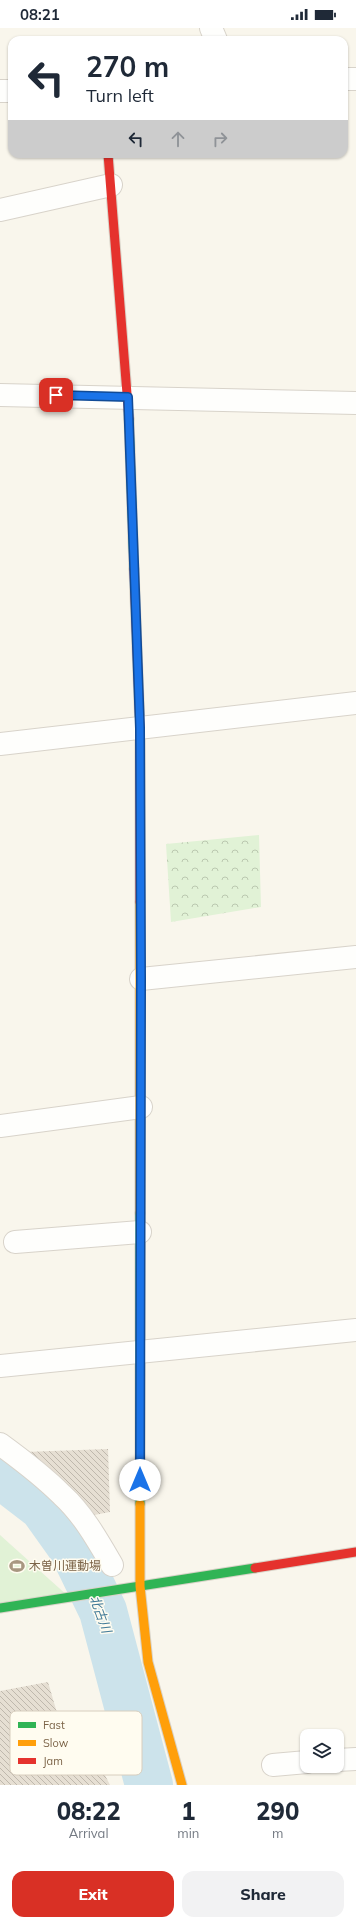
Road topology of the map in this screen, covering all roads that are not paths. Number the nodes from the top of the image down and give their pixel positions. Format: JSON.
{"nodes":[{"id":1,"x":108,"y":158,"type":"edge"},
{"id":2,"x":111,"y":185,"type":"junction"},
{"id":3,"x":0,"y":210,"type":"edge"},
{"id":4,"x":0,"y":394,"type":"edge"},
{"id":5,"x":128,"y":397,"type":"junction"},
{"id":6,"x":356,"y":403,"type":"edge"},
{"id":7,"x":356,"y":703,"type":"edge"},
{"id":8,"x":140,"y":728,"type":"junction"},
{"id":9,"x":0,"y":744,"type":"edge"},
{"id":10,"x":356,"y":957,"type":"edge"},
{"id":11,"x":141,"y":979,"type":"junction"},
{"id":12,"x":141,"y":1107,"type":"junction"},
{"id":13,"x":0,"y":1126,"type":"edge"},
{"id":14,"x":140,"y":1232,"type":"junction"},
{"id":15,"x":15,"y":1242,"type":"dead end"},
{"id":16,"x":356,"y":1330,"type":"edge"},
{"id":17,"x":140,"y":1352,"type":"junction"},
{"id":18,"x":0,"y":1366,"type":"edge"},
{"id":19,"x":0,"y":1444,"type":"edge"},
{"id":20,"x":356,"y":1552,"type":"edge"},
{"id":21,"x":112,"y":1565,"type":"dead end"},
{"id":22,"x":138,"y":1586,"type":"junction"},
{"id":23,"x":0,"y":1608,"type":"edge"},
{"id":24,"x":356,"y":1759,"type":"edge"},
{"id":25,"x":344,"y":1760,"type":"edge"},
{"id":26,"x":300,"y":1763,"type":"edge"},
{"id":27,"x":273,"y":1765,"type":"dead end"},
{"id":28,"x":182,"y":1785,"type":"edge"}],
"edges":[{"from":1,"to":2,"type":"street"},
{"from":2,"to":3,"type":"street"},
{"from":2,"to":5,"type":"street"},
{"from":4,"to":5,"type":"street"},
{"from":5,"to":6,"type":"street"},
{"from":5,"to":8,"type":"street"},
{"from":7,"to":8,"type":"street"},
{"from":8,"to":9,"type":"street"},
{"from":8,"to":11,"type":"street"},
{"from":10,"to":11,"type":"street"},
{"from":11,"to":12,"type":"street"},
{"from":12,"to":13,"type":"street"},
{"from":12,"to":14,"type":"street"},
{"from":14,"to":15,"type":"street"},
{"from":14,"to":17,"type":"street"},
{"from":16,"to":17,"type":"street"},
{"from":17,"to":18,"type":"street"},
{"from":17,"to":22,"type":"street"},
{"from":19,"to":21,"type":"street"},
{"from":20,"to":22,"type":"street"},
{"from":22,"to":23,"type":"street"},
{"from":22,"to":28,"type":"street"},
{"from":24,"to":25,"type":"street"},
{"from":26,"to":27,"type":"street"}]}
